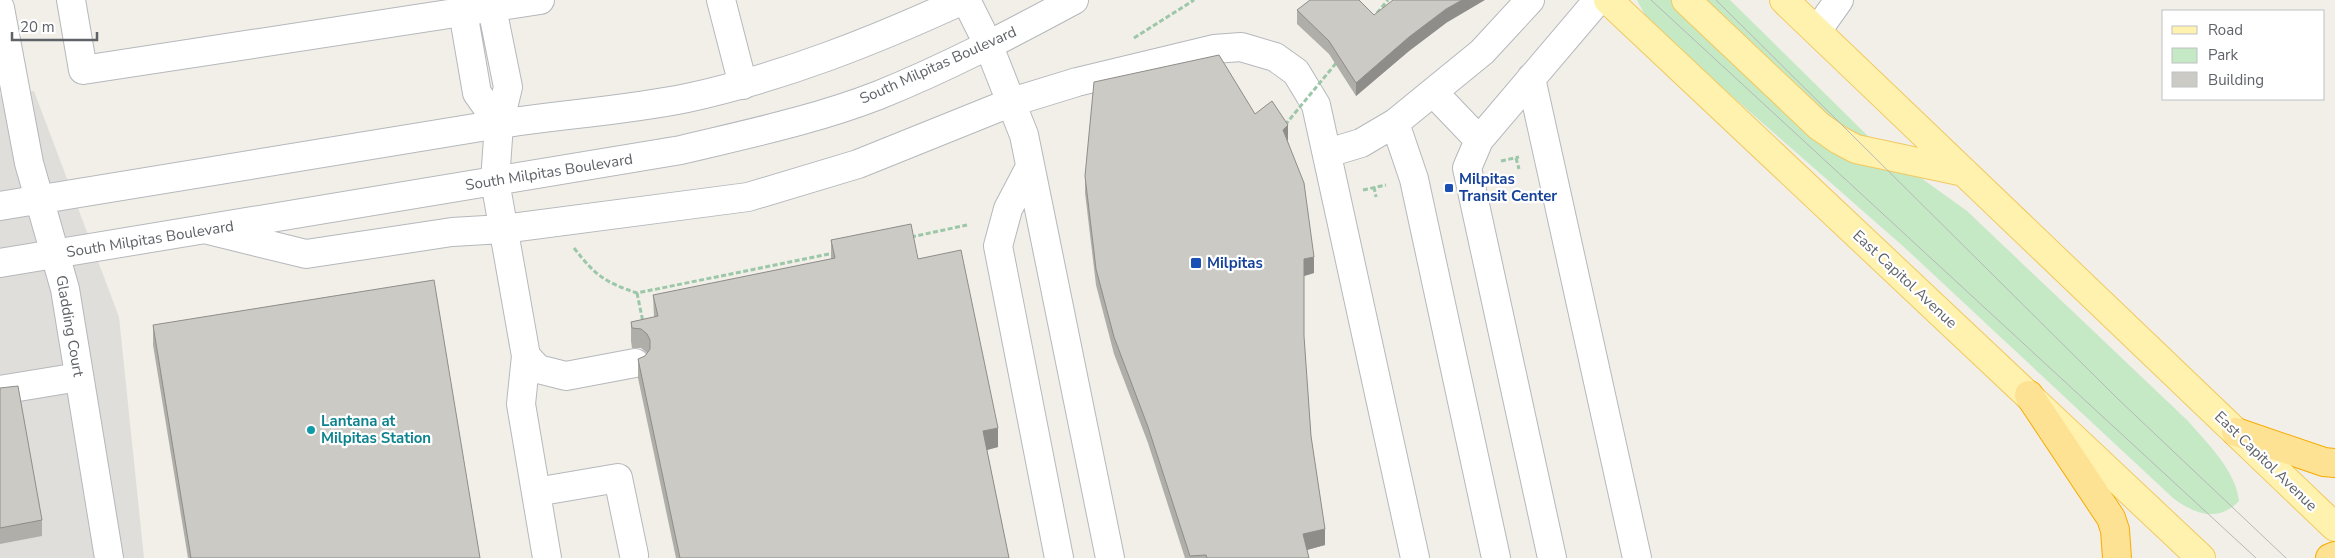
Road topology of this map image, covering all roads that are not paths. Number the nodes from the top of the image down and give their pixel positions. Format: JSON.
{"nodes":[{"id":1,"x":71,"y":0,"type":"edge"},
{"id":2,"x":540,"y":0,"type":"edge"},
{"id":3,"x":721,"y":0,"type":"edge"},
{"id":4,"x":964,"y":0,"type":"edge"},
{"id":5,"x":1074,"y":0,"type":"edge"},
{"id":6,"x":1530,"y":0,"type":"edge"},
{"id":7,"x":1598,"y":0,"type":"edge"},
{"id":8,"x":1608,"y":0,"type":"edge"},
{"id":9,"x":1686,"y":0,"type":"edge"},
{"id":10,"x":1784,"y":0,"type":"edge"},
{"id":11,"x":1839,"y":0,"type":"edge"},
{"id":12,"x":462,"y":6,"type":"edge"},
{"id":13,"x":0,"y":8,"type":"edge"},
{"id":14,"x":492,"y":8,"type":"junction"},
{"id":15,"x":1817,"y":31,"type":"junction"},
{"id":16,"x":988,"y":44,"type":"junction"},
{"id":17,"x":1531,"y":78,"type":"junction"},
{"id":18,"x":743,"y":85,"type":"junction"},
{"id":19,"x":1433,"y":92,"type":"junction"},
{"id":20,"x":1012,"y":102,"type":"junction"},
{"id":21,"x":1396,"y":123,"type":"junction"},
{"id":22,"x":499,"y":124,"type":"junction"},
{"id":23,"x":1479,"y":140,"type":"junction"},
{"id":24,"x":1328,"y":153,"type":"junction"},
{"id":25,"x":1030,"y":167,"type":"junction"},
{"id":26,"x":1964,"y":172,"type":"junction"},
{"id":27,"x":495,"y":181,"type":"junction"},
{"id":28,"x":40,"y":200,"type":"junction"},
{"id":29,"x":0,"y":206,"type":"edge"},
{"id":30,"x":204,"y":229,"type":"junction"},
{"id":31,"x":503,"y":229,"type":"junction"},
{"id":32,"x":55,"y":254,"type":"junction"},
{"id":33,"x":0,"y":263,"type":"edge"},
{"id":34,"x":526,"y":356,"type":"junction"},
{"id":35,"x":635,"y":363,"type":"dead end"},
{"id":36,"x":79,"y":377,"type":"junction"},
{"id":37,"x":0,"y":390,"type":"edge"},
{"id":38,"x":2029,"y":395,"type":"junction"},
{"id":39,"x":2236,"y":432,"type":"junction"},
{"id":40,"x":2335,"y":463,"type":"edge"},
{"id":41,"x":536,"y":492,"type":"junction"},
{"id":42,"x":2335,"y":528,"type":"edge"},
{"id":43,"x":634,"y":555,"type":"dead end"},
{"id":44,"x":2335,"y":556,"type":"edge"},
{"id":45,"x":109,"y":558,"type":"edge"},
{"id":46,"x":547,"y":558,"type":"edge"},
{"id":47,"x":1059,"y":558,"type":"edge"},
{"id":48,"x":1110,"y":558,"type":"edge"},
{"id":49,"x":1415,"y":558,"type":"edge"},
{"id":50,"x":1496,"y":558,"type":"edge"},
{"id":51,"x":1552,"y":558,"type":"edge"},
{"id":52,"x":1637,"y":558,"type":"edge"},
{"id":53,"x":2117,"y":558,"type":"edge"},
{"id":54,"x":2201,"y":558,"type":"edge"},
{"id":55,"x":2330,"y":558,"type":"edge"}],
"edges":[{"from":1,"to":12,"type":"street"},
{"from":2,"to":14,"type":"street"},
{"from":3,"to":18,"type":"street"},
{"from":4,"to":16,"type":"street"},
{"from":4,"to":18,"type":"street"},
{"from":5,"to":16,"type":"street","name":"South Milpitas Boulevard"},
{"from":6,"to":19,"type":"street"},
{"from":7,"to":17,"type":"street"},
{"from":8,"to":38,"type":"main road","name":"East Capitol Avenue"},
{"from":9,"to":26,"type":"main road"},
{"from":10,"to":15,"type":"main road","name":"East Capitol Avenue"},
{"from":11,"to":15,"type":"street"},
{"from":12,"to":14,"type":"street"},
{"from":12,"to":22,"type":"street"},
{"from":13,"to":28,"type":"street","name":"Gladding Court"},
{"from":14,"to":22,"type":"street"},
{"from":15,"to":26,"type":"main road","name":"East Capitol Avenue"},
{"from":16,"to":20,"type":"street"},
{"from":16,"to":27,"type":"street","name":"South Milpitas Boulevard"},
{"from":17,"to":23,"type":"street"},
{"from":17,"to":52,"type":"street"},
{"from":18,"to":22,"type":"street"},
{"from":19,"to":21,"type":"street"},
{"from":19,"to":23,"type":"street"},
{"from":20,"to":24,"type":"street"},
{"from":20,"to":25,"type":"street"},
{"from":20,"to":31,"type":"street"},
{"from":21,"to":24,"type":"street"},
{"from":21,"to":50,"type":"street"},
{"from":22,"to":27,"type":"street"},
{"from":22,"to":28,"type":"street"},
{"from":23,"to":51,"type":"street"},
{"from":24,"to":49,"type":"street"},
{"from":25,"to":47,"type":"street"},
{"from":25,"to":48,"type":"street"},
{"from":26,"to":39,"type":"main road","name":"East Capitol Avenue"},
{"from":27,"to":30,"type":"street","name":"South Milpitas Boulevard"},
{"from":27,"to":31,"type":"street"},
{"from":28,"to":29,"type":"street"},
{"from":28,"to":32,"type":"street","name":"Gladding Court"},
{"from":30,"to":31,"type":"street"},
{"from":30,"to":32,"type":"street","name":"South Milpitas Boulevard"},
{"from":31,"to":34,"type":"street"},
{"from":32,"to":33,"type":"street","name":"South Milpitas Boulevard"},
{"from":32,"to":36,"type":"street","name":"Gladding Court"},
{"from":34,"to":35,"type":"street"},
{"from":34,"to":41,"type":"street"},
{"from":36,"to":37,"type":"street"},
{"from":36,"to":45,"type":"street","name":"Gladding Court"},
{"from":38,"to":53,"type":"highway"},
{"from":38,"to":54,"type":"main road","name":"East Capitol Avenue"},
{"from":39,"to":40,"type":"highway"},
{"from":39,"to":42,"type":"main road","name":"East Capitol Avenue"},
{"from":41,"to":43,"type":"street"},
{"from":41,"to":46,"type":"street"},
{"from":44,"to":55,"type":"highway"}]}
